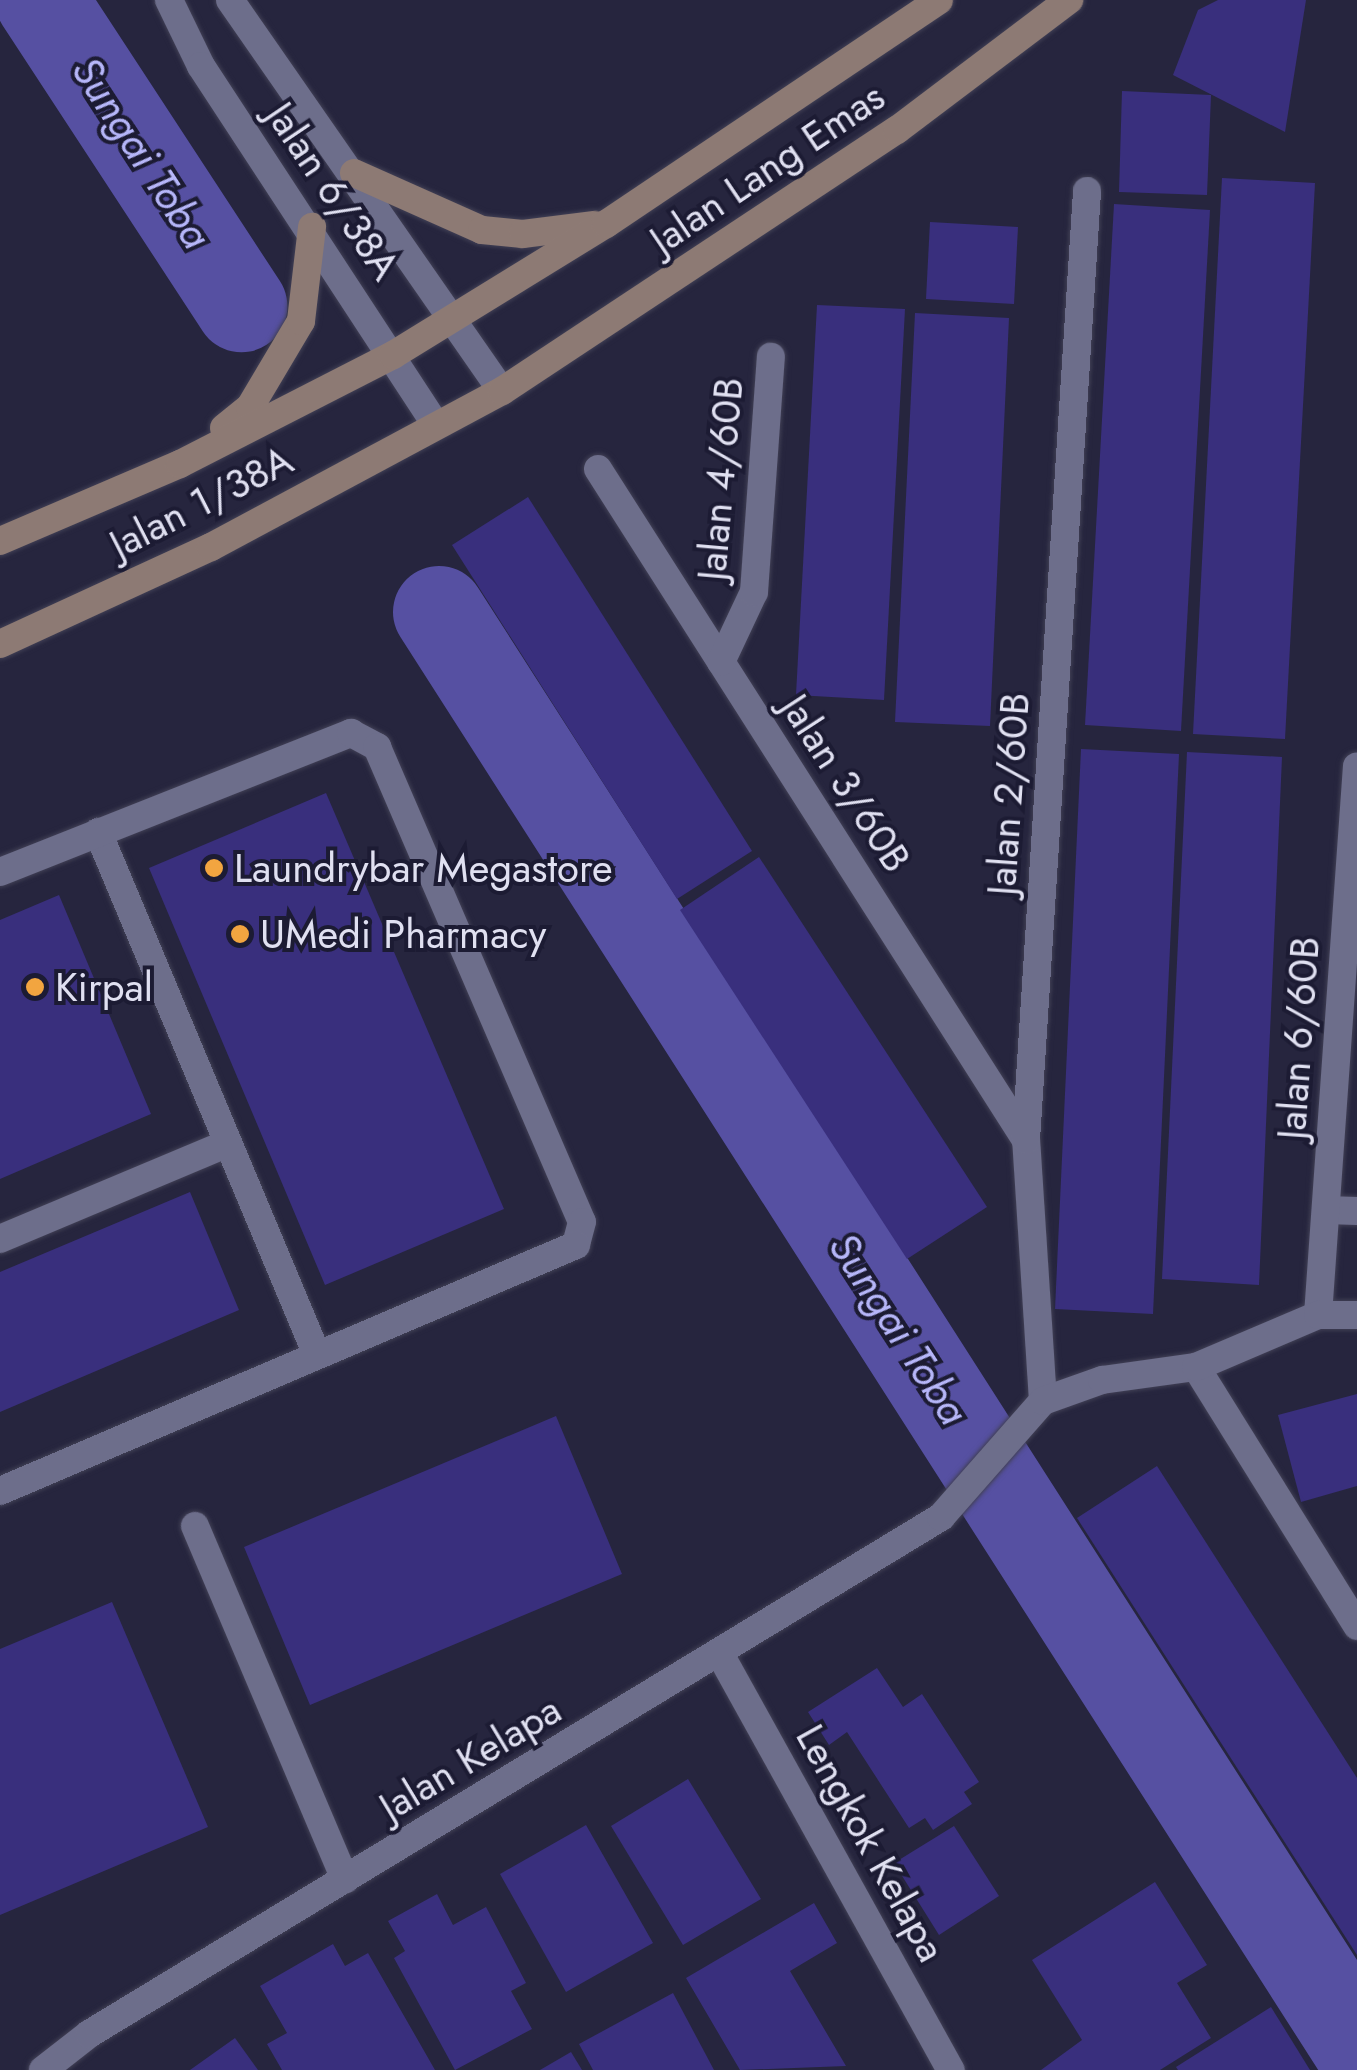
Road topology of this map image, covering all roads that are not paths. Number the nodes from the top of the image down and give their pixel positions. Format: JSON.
{"nodes":[{"id":1,"x":168,"y":0,"type":"edge"},
{"id":2,"x":230,"y":0,"type":"edge"},
{"id":3,"x":940,"y":0,"type":"edge"},
{"id":4,"x":1069,"y":0,"type":"edge"},
{"id":5,"x":354,"y":172,"type":"junction"},
{"id":6,"x":1087,"y":191,"type":"dead end"},
{"id":7,"x":606,"y":224,"type":"junction"},
{"id":8,"x":312,"y":227,"type":"junction"},
{"id":9,"x":454,"y":316,"type":"junction"},
{"id":10,"x":393,"y":354,"type":"junction"},
{"id":11,"x":771,"y":357,"type":"dead end"},
{"id":12,"x":502,"y":392,"type":"junction"},
{"id":13,"x":435,"y":424,"type":"junction"},
{"id":14,"x":180,"y":464,"type":"junction"},
{"id":15,"x":598,"y":469,"type":"dead end"},
{"id":16,"x":0,"y":540,"type":"edge"},
{"id":17,"x":0,"y":644,"type":"edge"},
{"id":18,"x":722,"y":662,"type":"junction"},
{"id":19,"x":1357,"y":766,"type":"edge"},
{"id":20,"x":98,"y":832,"type":"junction"},
{"id":21,"x":0,"y":872,"type":"edge"},
{"id":22,"x":1349,"y":1004,"type":"edge"},
{"id":23,"x":1026,"y":1140,"type":"junction"},
{"id":24,"x":228,"y":1144,"type":"junction"},
{"id":25,"x":1326,"y":1210,"type":"junction"},
{"id":26,"x":1357,"y":1212,"type":"edge"},
{"id":27,"x":0,"y":1240,"type":"edge"},
{"id":28,"x":1318,"y":1315,"type":"junction"},
{"id":29,"x":1357,"y":1315,"type":"edge"},
{"id":30,"x":317,"y":1355,"type":"junction"},
{"id":31,"x":1196,"y":1367,"type":"junction"},
{"id":32,"x":1043,"y":1401,"type":"junction"},
{"id":33,"x":0,"y":1491,"type":"edge"},
{"id":34,"x":195,"y":1526,"type":"dead end"},
{"id":35,"x":1357,"y":1626,"type":"edge"},
{"id":36,"x":720,"y":1654,"type":"junction"},
{"id":37,"x":346,"y":1880,"type":"junction"},
{"id":38,"x":43,"y":2070,"type":"edge"},
{"id":39,"x":951,"y":2070,"type":"edge"}],
"edges":[{"from":1,"to":8,"type":"street","name":"Jalan 6/38A"},
{"from":2,"to":5,"type":"street","name":"Jalan 6/38A"},
{"from":3,"to":7,"type":"main road","name":"Jalan Lang Emas"},
{"from":4,"to":12,"type":"main road","name":"Jalan Lang Emas"},
{"from":5,"to":7,"type":"main road"},
{"from":5,"to":9,"type":"street","name":"Jalan 6/38A"},
{"from":6,"to":23,"type":"street","name":"Jalan 2/60B"},
{"from":7,"to":9,"type":"main road","name":"Jalan Lang Emas"},
{"from":8,"to":10,"type":"street","name":"Jalan 6/38A"},
{"from":8,"to":14,"type":"main road"},
{"from":9,"to":10,"type":"main road","name":"Jalan Lang Emas"},
{"from":9,"to":12,"type":"street","name":"Jalan 6/38A"},
{"from":10,"to":13,"type":"street","name":"Jalan 6/38A"},
{"from":10,"to":14,"type":"main road","name":"Jalan 1/38A"},
{"from":11,"to":18,"type":"street","name":"Jalan 4/60B"},
{"from":12,"to":13,"type":"main road","name":"Jalan Lang Emas"},
{"from":13,"to":17,"type":"main road","name":"Jalan 1/38A"},
{"from":14,"to":16,"type":"main road","name":"Jalan 1/38A"},
{"from":15,"to":18,"type":"street","name":"Jalan 3/60B"},
{"from":18,"to":23,"type":"street","name":"Jalan 3/60B"},
{"from":19,"to":22,"type":"street","name":"Jalan 6/60B"},
{"from":20,"to":21,"type":"street"},
{"from":20,"to":24,"type":"street"},
{"from":20,"to":30,"type":"street"},
{"from":22,"to":25,"type":"street","name":"Jalan 6/60B"},
{"from":23,"to":32,"type":"street","name":"Jalan 2/60B"},
{"from":24,"to":27,"type":"street"},
{"from":24,"to":30,"type":"street"},
{"from":25,"to":26,"type":"street"},
{"from":25,"to":28,"type":"street","name":"Jalan 6/60B"},
{"from":28,"to":29,"type":"street"},
{"from":28,"to":31,"type":"street"},
{"from":30,"to":33,"type":"street"},
{"from":31,"to":32,"type":"street"},
{"from":31,"to":35,"type":"street"},
{"from":32,"to":36,"type":"street","name":"Jalan Kelapa"},
{"from":34,"to":37,"type":"street"},
{"from":36,"to":37,"type":"street","name":"Jalan Kelapa"},
{"from":36,"to":39,"type":"street","name":"Lengkok Kelapa"},
{"from":37,"to":38,"type":"street","name":"Jalan Kelapa"}]}
